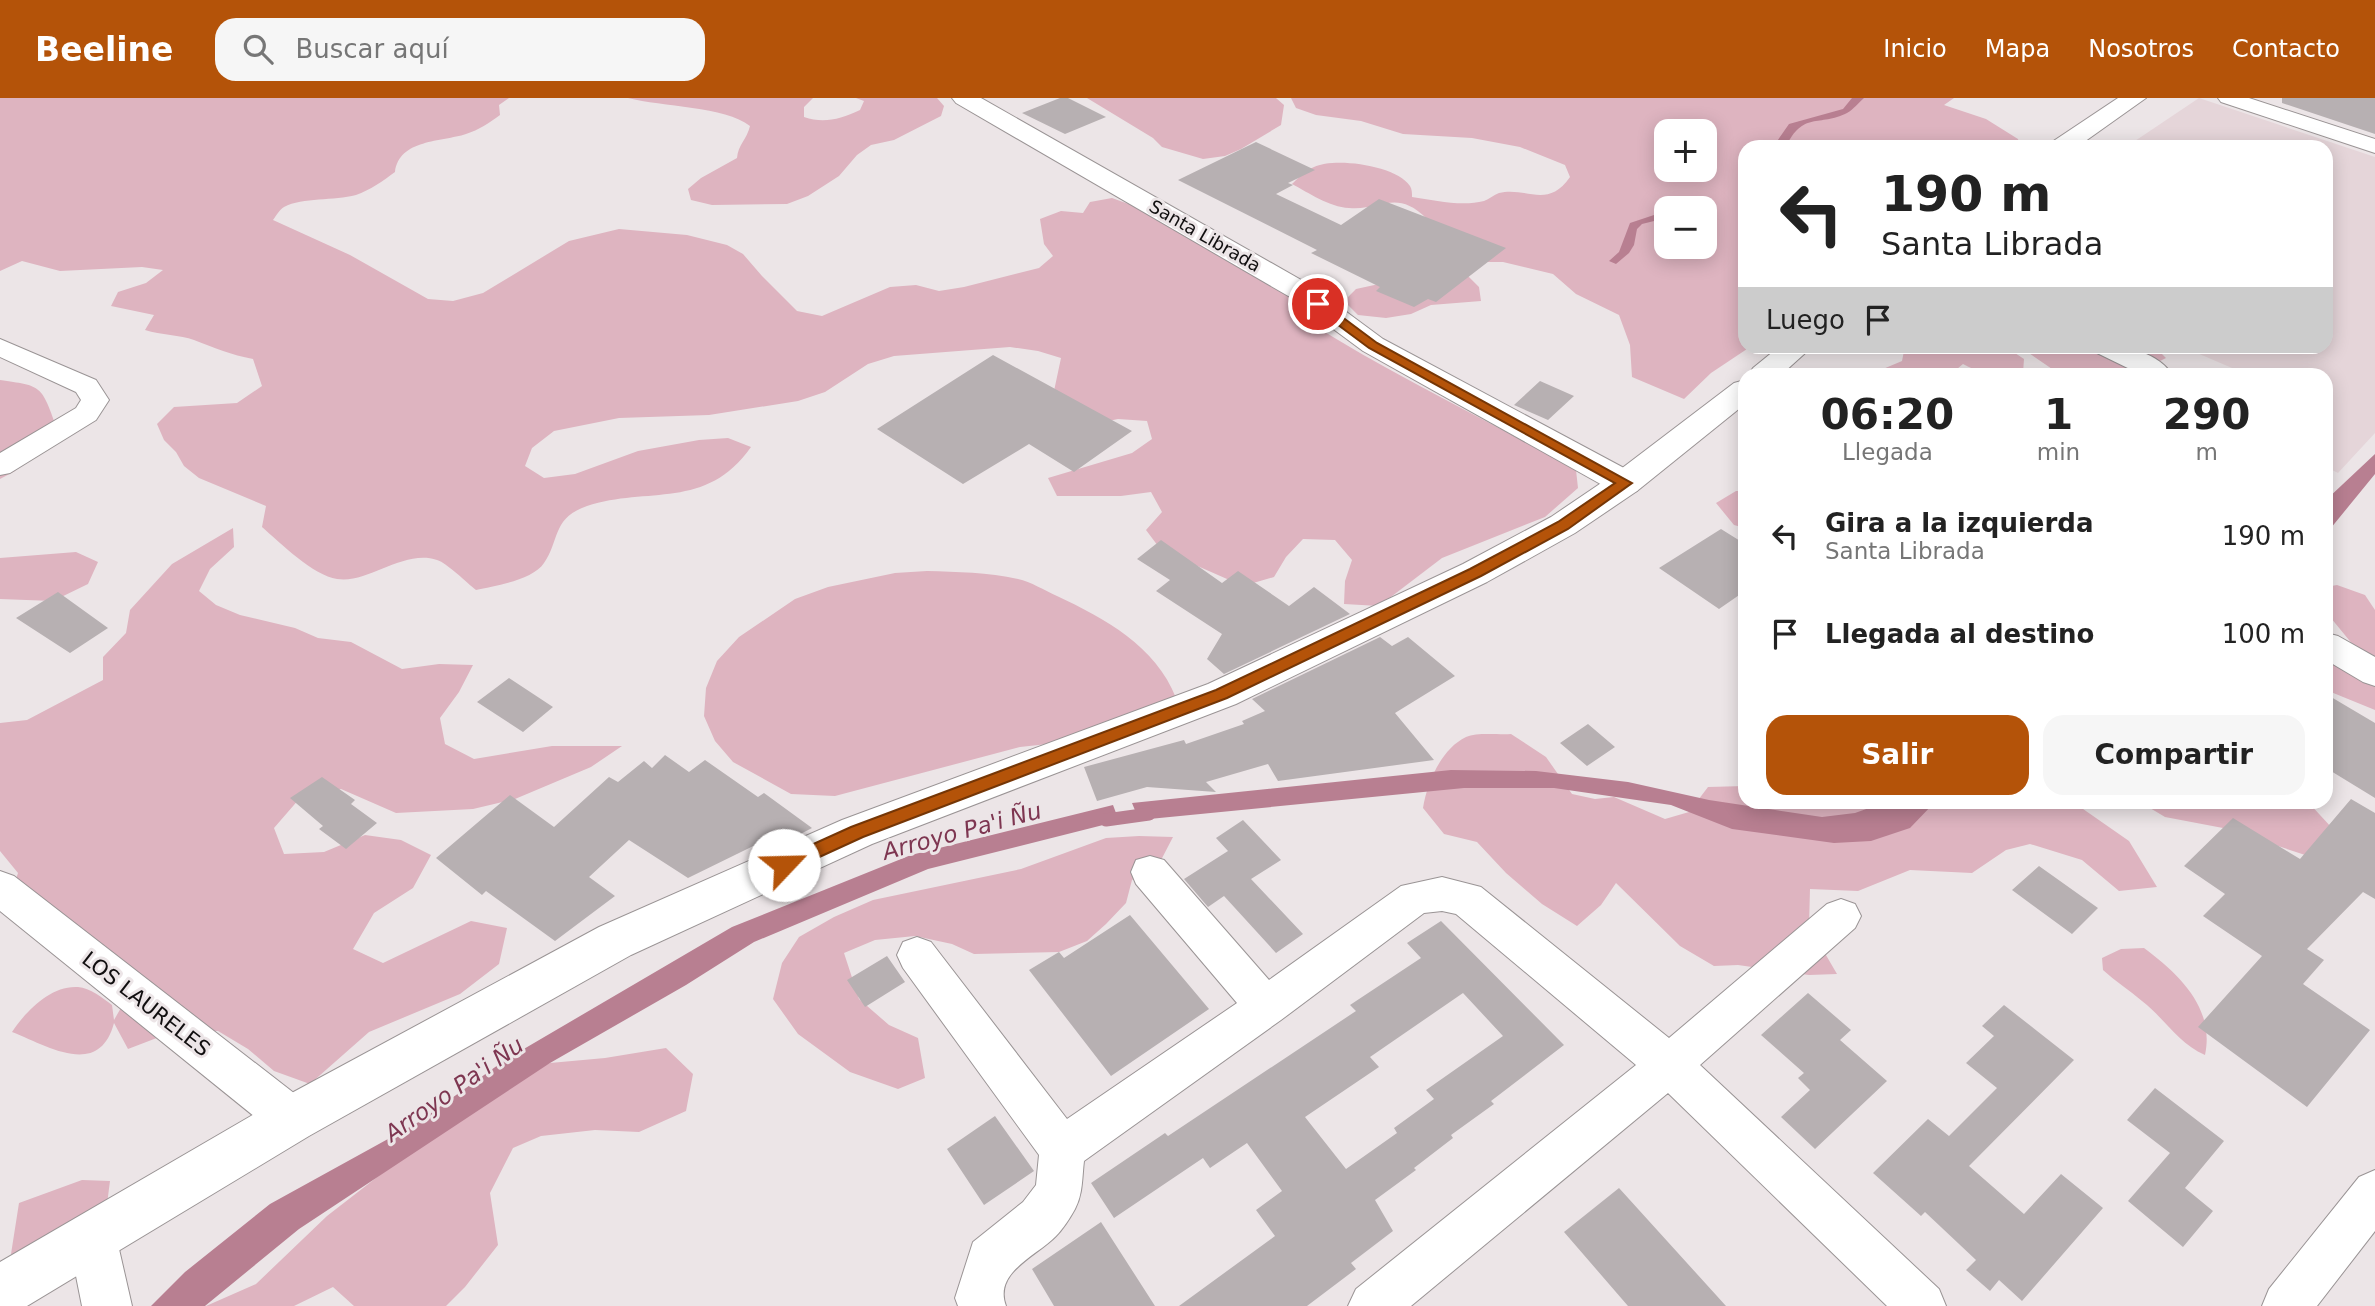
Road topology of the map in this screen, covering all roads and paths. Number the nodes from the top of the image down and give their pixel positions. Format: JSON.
{"nodes":[{"id":1,"x":964,"y":98,"type":"edge"},
{"id":2,"x":2134,"y":98,"type":"edge"},
{"id":3,"x":2228,"y":98,"type":"edge"},
{"id":4,"x":2071,"y":140,"type":"edge"},
{"id":5,"x":2375,"y":146,"type":"edge"},
{"id":6,"x":0,"y":346,"type":"edge"},
{"id":7,"x":1789,"y":354,"type":"edge"},
{"id":8,"x":2122,"y":354,"type":"edge"},
{"id":9,"x":1772,"y":368,"type":"edge"},
{"id":10,"x":2149,"y":368,"type":"edge"},
{"id":11,"x":1738,"y":394,"type":"edge"},
{"id":12,"x":0,"y":466,"type":"edge"},
{"id":13,"x":1625,"y":483,"type":"junction"},
{"id":14,"x":2333,"y":649,"type":"edge"},
{"id":15,"x":2375,"y":673,"type":"edge"},
{"id":16,"x":1150,"y":872,"type":"dead end"},
{"id":17,"x":0,"y":888,"type":"edge"},
{"id":18,"x":1841,"y":916,"type":"dead end"},
{"id":19,"x":917,"y":955,"type":"dead end"},
{"id":20,"x":1266,"y":1007,"type":"junction"},
{"id":21,"x":1669,"y":1065,"type":"junction"},
{"id":22,"x":292,"y":1119,"type":"junction"},
{"id":23,"x":1062,"y":1149,"type":"junction"},
{"id":24,"x":2375,"y":1193,"type":"edge"},
{"id":25,"x":92,"y":1236,"type":"junction"},
{"id":26,"x":0,"y":1292,"type":"edge"},
{"id":27,"x":107,"y":1306,"type":"edge"},
{"id":28,"x":982,"y":1306,"type":"edge"},
{"id":29,"x":1373,"y":1306,"type":"edge"},
{"id":30,"x":1922,"y":1306,"type":"edge"},
{"id":31,"x":2287,"y":1306,"type":"edge"}],
"edges":[{"from":1,"to":13,"type":"main road","name":"Santa Librada"},
{"from":2,"to":4,"type":"main road"},
{"from":3,"to":5,"type":"street"},
{"from":6,"to":12,"type":"street"},
{"from":7,"to":9,"type":"main road"},
{"from":8,"to":10,"type":"street"},
{"from":11,"to":13,"type":"main road"},
{"from":13,"to":22,"type":"main road"},
{"from":14,"to":15,"type":"street"},
{"from":16,"to":20,"type":"street"},
{"from":17,"to":22,"type":"street","name":"LOS LAURELES"},
{"from":18,"to":21,"type":"street"},
{"from":19,"to":23,"type":"street"},
{"from":20,"to":21,"type":"street"},
{"from":20,"to":23,"type":"street"},
{"from":21,"to":29,"type":"street"},
{"from":21,"to":30,"type":"street"},
{"from":22,"to":25,"type":"main road"},
{"from":23,"to":28,"type":"street"},
{"from":24,"to":31,"type":"street"},
{"from":25,"to":26,"type":"main road"},
{"from":25,"to":27,"type":"street"}]}
